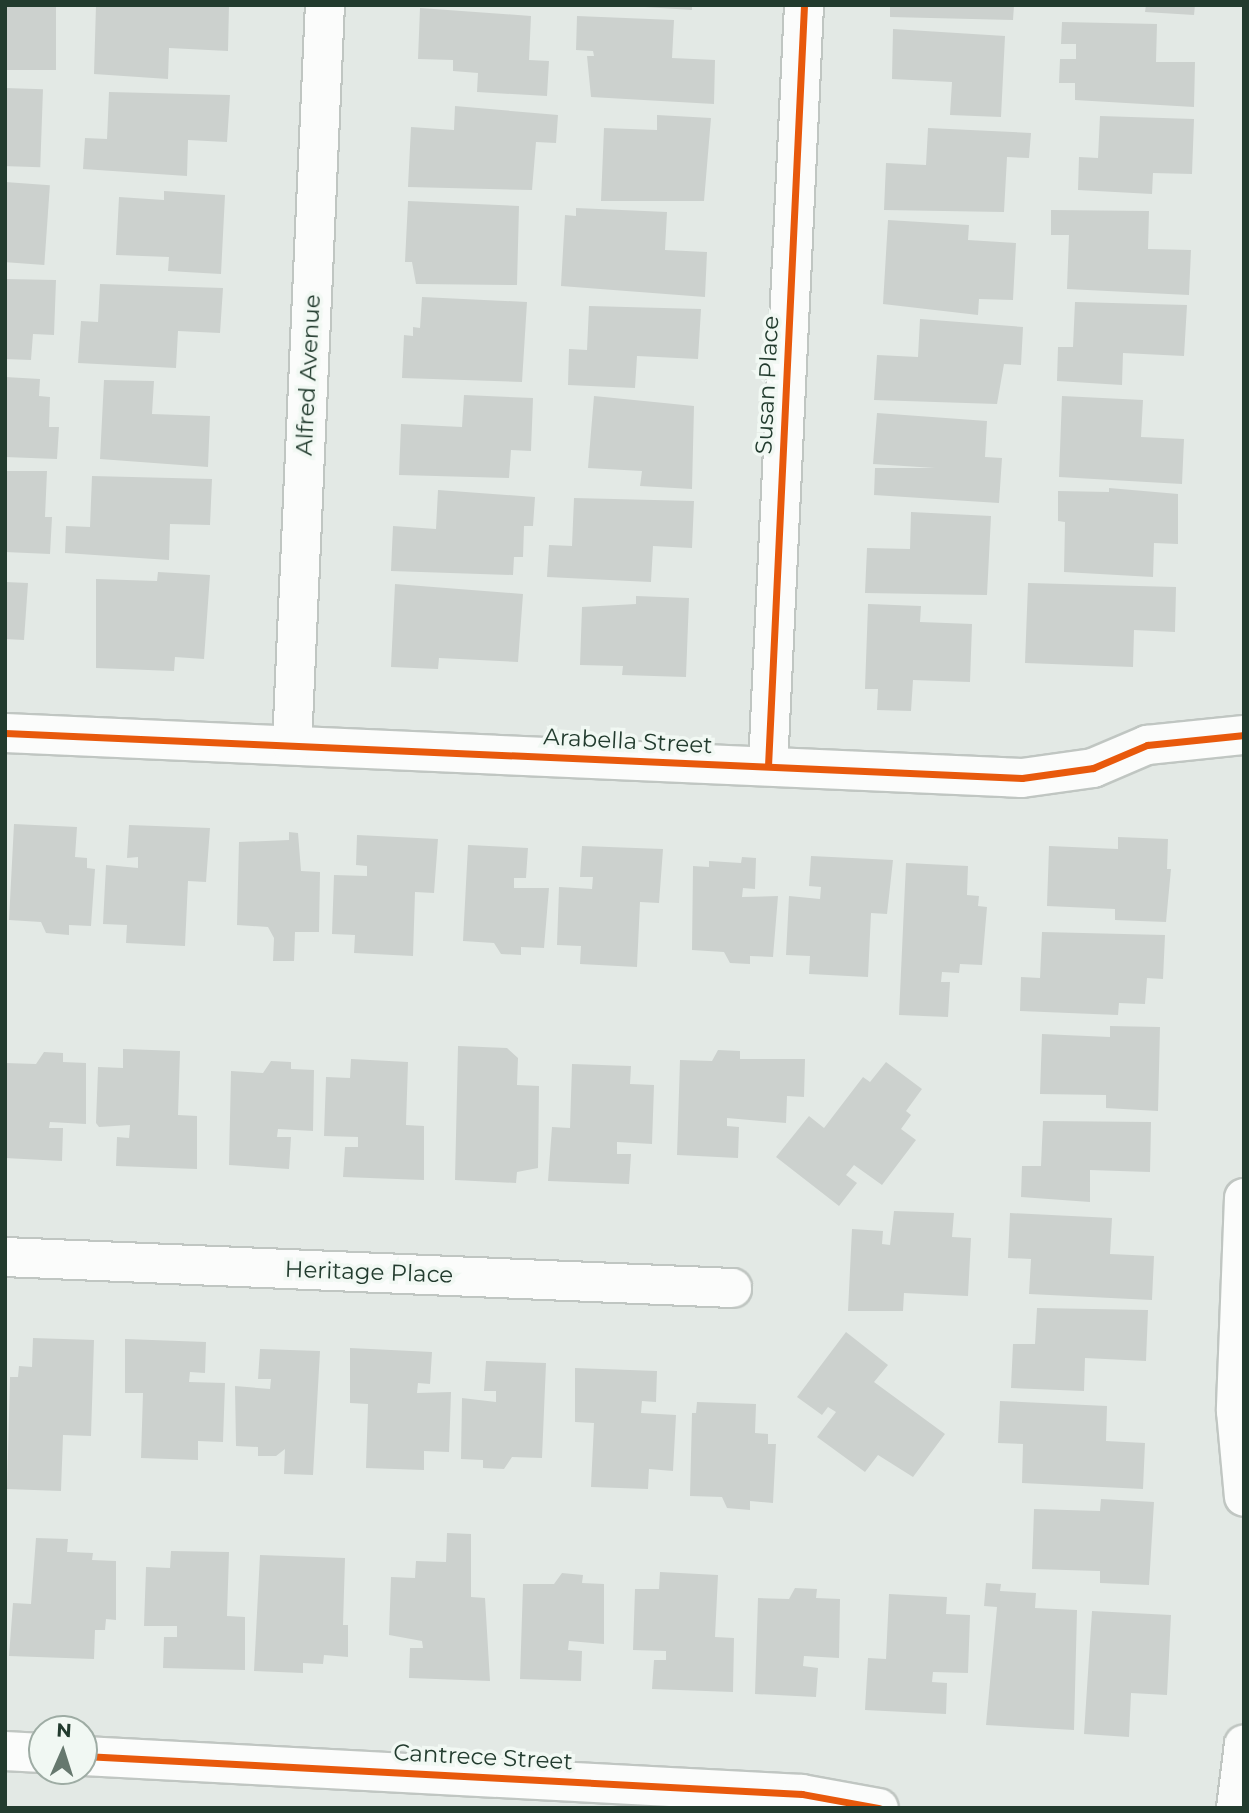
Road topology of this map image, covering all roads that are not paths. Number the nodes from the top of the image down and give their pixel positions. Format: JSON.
{"nodes":[{"id":1,"x":325,"y":5,"type":"edge"},
{"id":2,"x":804,"y":5,"type":"edge"},
{"id":3,"x":5,"y":733,"type":"edge"},
{"id":4,"x":1244,"y":735,"type":"edge"},
{"id":5,"x":292,"y":746,"type":"junction"},
{"id":6,"x":768,"y":766,"type":"junction"},
{"id":7,"x":1244,"y":1198,"type":"edge"},
{"id":8,"x":5,"y":1256,"type":"edge"},
{"id":9,"x":732,"y":1288,"type":"dead end"},
{"id":10,"x":1244,"y":1497,"type":"edge"},
{"id":11,"x":1244,"y":1744,"type":"edge"},
{"id":12,"x":5,"y":1751,"type":"edge"},
{"id":13,"x":28,"y":1752,"type":"edge"},
{"id":14,"x":98,"y":1756,"type":"edge"},
{"id":15,"x":879,"y":1808,"type":"edge"},
{"id":16,"x":1236,"y":1808,"type":"edge"}],
"edges":[{"from":1,"to":5,"type":"street","name":"Alfred Avenue"},
{"from":2,"to":6,"type":"street","name":"Susan Place"},
{"from":3,"to":5,"type":"street","name":"Arabella Street"},
{"from":4,"to":6,"type":"street","name":"Arabella Street"},
{"from":5,"to":6,"type":"street","name":"Arabella Street"},
{"from":7,"to":10,"type":"street"},
{"from":8,"to":9,"type":"street","name":"Heritage Place"},
{"from":11,"to":16,"type":"street"},
{"from":12,"to":13,"type":"street"},
{"from":14,"to":15,"type":"street","name":"Cantrece Street"}]}
